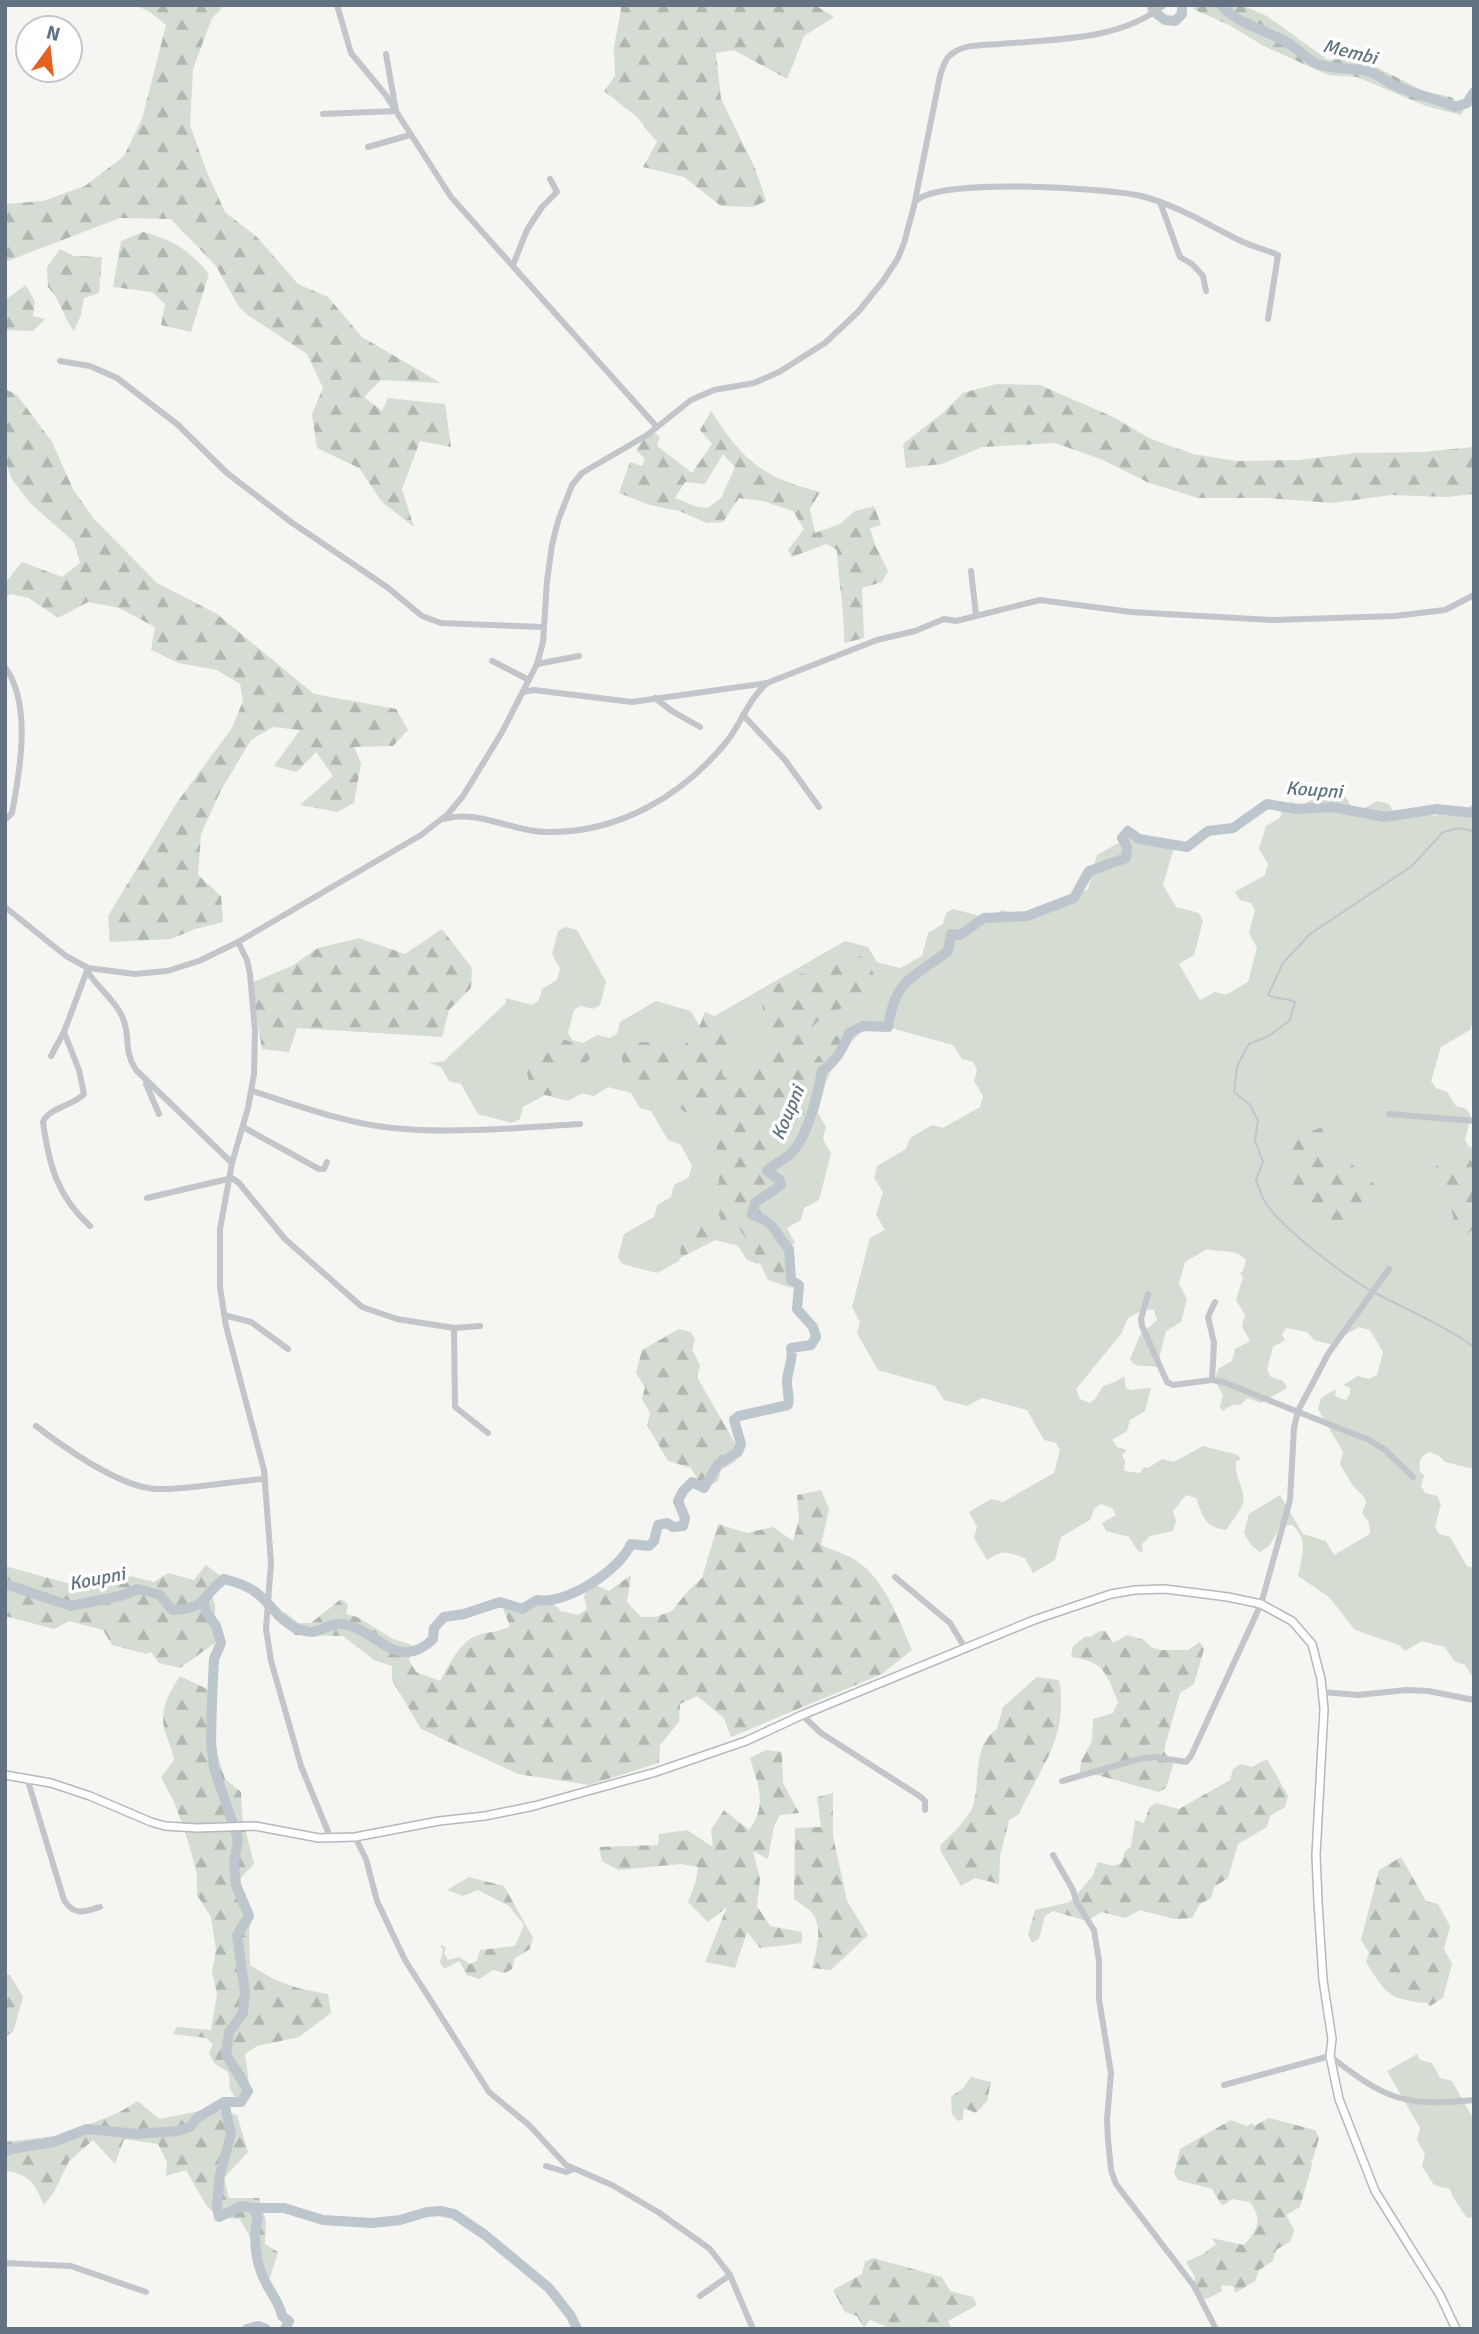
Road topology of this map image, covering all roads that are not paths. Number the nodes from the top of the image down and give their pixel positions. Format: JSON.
{"nodes":[{"id":1,"x":337,"y":5,"type":"edge"},
{"id":2,"x":1164,"y":5,"type":"edge"},
{"id":3,"x":386,"y":54,"type":"dead end"},
{"id":4,"x":396,"y":111,"type":"junction"},
{"id":5,"x":323,"y":114,"type":"dead end"},
{"id":6,"x":410,"y":135,"type":"junction"},
{"id":7,"x":368,"y":147,"type":"dead end"},
{"id":8,"x":550,"y":179,"type":"dead end"},
{"id":9,"x":1160,"y":202,"type":"junction"},
{"id":10,"x":914,"y":206,"type":"junction"},
{"id":11,"x":513,"y":265,"type":"junction"},
{"id":12,"x":1206,"y":291,"type":"dead end"},
{"id":13,"x":1268,"y":318,"type":"dead end"},
{"id":14,"x":61,"y":361,"type":"dead end"},
{"id":15,"x":657,"y":427,"type":"junction"},
{"id":16,"x":971,"y":571,"type":"dead end"},
{"id":17,"x":1474,"y":595,"type":"edge"},
{"id":18,"x":976,"y":615,"type":"junction"},
{"id":19,"x":544,"y":627,"type":"junction"},
{"id":20,"x":579,"y":656,"type":"dead end"},
{"id":21,"x":492,"y":661,"type":"dead end"},
{"id":22,"x":537,"y":664,"type":"junction"},
{"id":23,"x":5,"y":667,"type":"edge"},
{"id":24,"x":530,"y":680,"type":"junction"},
{"id":25,"x":767,"y":683,"type":"junction"},
{"id":26,"x":523,"y":692,"type":"junction"},
{"id":27,"x":655,"y":698,"type":"junction"},
{"id":28,"x":743,"y":715,"type":"junction"},
{"id":29,"x":700,"y":727,"type":"dead end"},
{"id":30,"x":819,"y":807,"type":"dead end"},
{"id":31,"x":5,"y":820,"type":"edge"},
{"id":32,"x":440,"y":821,"type":"junction"},
{"id":33,"x":5,"y":907,"type":"edge"},
{"id":34,"x":238,"y":942,"type":"junction"},
{"id":35,"x":88,"y":969,"type":"junction"},
{"id":36,"x":64,"y":1032,"type":"junction"},
{"id":37,"x":51,"y":1056,"type":"dead end"},
{"id":38,"x":145,"y":1081,"type":"junction"},
{"id":39,"x":252,"y":1091,"type":"junction"},
{"id":40,"x":159,"y":1114,"type":"dead end"},
{"id":41,"x":1389,"y":1114,"type":"dead end"},
{"id":42,"x":1474,"y":1121,"type":"edge"},
{"id":43,"x":580,"y":1124,"type":"dead end"},
{"id":44,"x":243,"y":1127,"type":"junction"},
{"id":45,"x":327,"y":1162,"type":"dead end"},
{"id":46,"x":232,"y":1163,"type":"junction"},
{"id":47,"x":228,"y":1178,"type":"junction"},
{"id":48,"x":148,"y":1198,"type":"dead end"},
{"id":49,"x":90,"y":1226,"type":"dead end"},
{"id":50,"x":1389,"y":1269,"type":"dead end"},
{"id":51,"x":1148,"y":1294,"type":"dead end"},
{"id":52,"x":1215,"y":1302,"type":"dead end"},
{"id":53,"x":224,"y":1315,"type":"junction"},
{"id":54,"x":480,"y":1326,"type":"dead end"},
{"id":55,"x":454,"y":1328,"type":"junction"},
{"id":56,"x":288,"y":1349,"type":"dead end"},
{"id":57,"x":1212,"y":1380,"type":"junction"},
{"id":58,"x":1298,"y":1411,"type":"junction"},
{"id":59,"x":36,"y":1426,"type":"dead end"},
{"id":60,"x":488,"y":1433,"type":"dead end"},
{"id":61,"x":1413,"y":1477,"type":"dead end"},
{"id":62,"x":265,"y":1479,"type":"junction"},
{"id":63,"x":895,"y":1577,"type":"dead end"},
{"id":64,"x":1261,"y":1604,"type":"junction"},
{"id":65,"x":965,"y":1648,"type":"junction"},
{"id":66,"x":1322,"y":1692,"type":"junction"},
{"id":67,"x":1474,"y":1700,"type":"edge"},
{"id":68,"x":802,"y":1715,"type":"junction"},
{"id":69,"x":5,"y":1775,"type":"edge"},
{"id":70,"x":27,"y":1778,"type":"junction"},
{"id":71,"x":1062,"y":1781,"type":"dead end"},
{"id":72,"x":925,"y":1810,"type":"dead end"},
{"id":73,"x":355,"y":1837,"type":"junction"},
{"id":74,"x":331,"y":1839,"type":"junction"},
{"id":75,"x":1054,"y":1855,"type":"dead end"},
{"id":76,"x":100,"y":1907,"type":"dead end"},
{"id":77,"x":1330,"y":2056,"type":"junction"},
{"id":78,"x":1224,"y":2085,"type":"dead end"},
{"id":79,"x":1474,"y":2099,"type":"edge"},
{"id":80,"x":546,"y":2166,"type":"dead end"},
{"id":81,"x":573,"y":2169,"type":"junction"},
{"id":82,"x":5,"y":2263,"type":"edge"},
{"id":83,"x":730,"y":2274,"type":"junction"},
{"id":84,"x":146,"y":2292,"type":"dead end"},
{"id":85,"x":700,"y":2296,"type":"dead end"},
{"id":86,"x":753,"y":2329,"type":"edge"},
{"id":87,"x":1216,"y":2329,"type":"edge"},
{"id":88,"x":1456,"y":2329,"type":"edge"}],
"edges":[{"from":1,"to":4,"type":"street"},
{"from":2,"to":10,"type":"street"},
{"from":3,"to":4,"type":"street"},
{"from":4,"to":5,"type":"street"},
{"from":4,"to":6,"type":"street"},
{"from":6,"to":7,"type":"street"},
{"from":6,"to":11,"type":"street"},
{"from":8,"to":11,"type":"street"},
{"from":9,"to":10,"type":"street"},
{"from":9,"to":12,"type":"street"},
{"from":9,"to":13,"type":"street"},
{"from":10,"to":15,"type":"street"},
{"from":11,"to":15,"type":"street"},
{"from":14,"to":19,"type":"street"},
{"from":15,"to":19,"type":"street"},
{"from":16,"to":18,"type":"street"},
{"from":17,"to":18,"type":"street"},
{"from":18,"to":25,"type":"street"},
{"from":19,"to":22,"type":"street"},
{"from":20,"to":22,"type":"street"},
{"from":21,"to":24,"type":"street"},
{"from":22,"to":24,"type":"street"},
{"from":23,"to":31,"type":"street"},
{"from":24,"to":26,"type":"street"},
{"from":25,"to":27,"type":"street"},
{"from":25,"to":28,"type":"street"},
{"from":26,"to":27,"type":"street"},
{"from":26,"to":32,"type":"street"},
{"from":27,"to":29,"type":"street"},
{"from":28,"to":30,"type":"street"},
{"from":28,"to":32,"type":"street"},
{"from":32,"to":34,"type":"street"},
{"from":33,"to":35,"type":"street"},
{"from":34,"to":35,"type":"street"},
{"from":34,"to":39,"type":"street"},
{"from":35,"to":36,"type":"street"},
{"from":35,"to":38,"type":"street"},
{"from":36,"to":37,"type":"street"},
{"from":36,"to":49,"type":"street"},
{"from":38,"to":40,"type":"street"},
{"from":38,"to":46,"type":"street"},
{"from":39,"to":43,"type":"street"},
{"from":39,"to":44,"type":"street"},
{"from":41,"to":42,"type":"street"},
{"from":44,"to":45,"type":"street"},
{"from":44,"to":46,"type":"street"},
{"from":46,"to":47,"type":"street"},
{"from":47,"to":48,"type":"street"},
{"from":47,"to":53,"type":"street"},
{"from":47,"to":55,"type":"street"},
{"from":50,"to":58,"type":"street"},
{"from":51,"to":57,"type":"street"},
{"from":52,"to":57,"type":"street"},
{"from":53,"to":56,"type":"street"},
{"from":53,"to":62,"type":"street"},
{"from":54,"to":55,"type":"street"},
{"from":55,"to":60,"type":"street"},
{"from":57,"to":58,"type":"street"},
{"from":58,"to":61,"type":"street"},
{"from":58,"to":64,"type":"street"},
{"from":59,"to":62,"type":"street"},
{"from":62,"to":74,"type":"street"},
{"from":63,"to":65,"type":"street"},
{"from":64,"to":65,"type":"main road"},
{"from":64,"to":66,"type":"main road"},
{"from":64,"to":71,"type":"street"},
{"from":65,"to":68,"type":"main road"},
{"from":66,"to":67,"type":"street"},
{"from":66,"to":77,"type":"main road"},
{"from":68,"to":72,"type":"street"},
{"from":68,"to":73,"type":"main road"},
{"from":69,"to":70,"type":"main road"},
{"from":70,"to":74,"type":"main road"},
{"from":70,"to":76,"type":"street"},
{"from":73,"to":74,"type":"main road"},
{"from":73,"to":81,"type":"street"},
{"from":75,"to":87,"type":"street"},
{"from":77,"to":78,"type":"street"},
{"from":77,"to":79,"type":"street"},
{"from":77,"to":88,"type":"main road"},
{"from":80,"to":81,"type":"street"},
{"from":81,"to":83,"type":"street"},
{"from":82,"to":84,"type":"street"},
{"from":83,"to":85,"type":"street"},
{"from":83,"to":86,"type":"street"}]}
